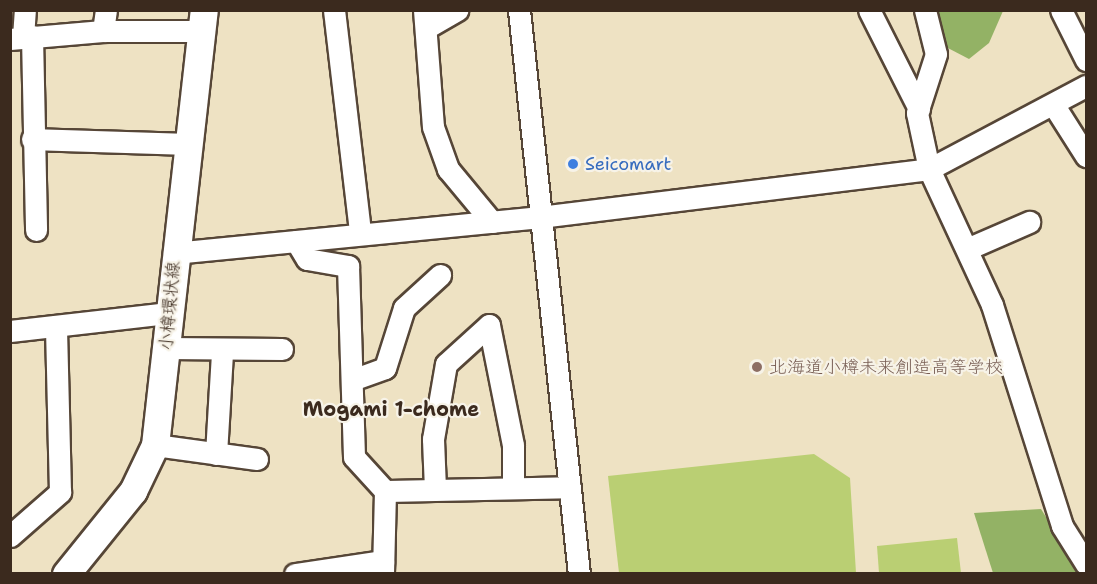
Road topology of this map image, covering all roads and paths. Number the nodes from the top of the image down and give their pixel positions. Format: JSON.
{"nodes":[{"id":1,"x":25,"y":10,"type":"edge"},
{"id":2,"x":334,"y":10,"type":"edge"},
{"id":3,"x":458,"y":10,"type":"edge"},
{"id":4,"x":519,"y":10,"type":"edge"},
{"id":5,"x":869,"y":10,"type":"edge"},
{"id":6,"x":925,"y":10,"type":"edge"},
{"id":7,"x":1061,"y":10,"type":"edge"},
{"id":8,"x":426,"y":19,"type":"edge"},
{"id":9,"x":104,"y":21,"type":"edge"},
{"id":10,"x":202,"y":21,"type":"edge"},
{"id":11,"x":22,"y":37,"type":"edge"},
{"id":12,"x":1086,"y":60,"type":"edge"},
{"id":13,"x":1086,"y":86,"type":"edge"},
{"id":14,"x":1053,"y":104,"type":"junction"},
{"id":15,"x":919,"y":109,"type":"junction"},
{"id":16,"x":32,"y":138,"type":"junction"},
{"id":17,"x":187,"y":144,"type":"junction"},
{"id":18,"x":1086,"y":156,"type":"edge"},
{"id":19,"x":929,"y":170,"type":"junction"},
{"id":20,"x":540,"y":217,"type":"junction"},
{"id":21,"x":492,"y":222,"type":"junction"},
{"id":22,"x":1029,"y":222,"type":"dead end"},
{"id":23,"x":36,"y":230,"type":"dead end"},
{"id":24,"x":360,"y":233,"type":"junction"},
{"id":25,"x":296,"y":241,"type":"junction"},
{"id":26,"x":967,"y":249,"type":"junction"},
{"id":27,"x":174,"y":253,"type":"junction"},
{"id":28,"x":440,"y":275,"type":"dead end"},
{"id":29,"x":169,"y":313,"type":"junction"},
{"id":30,"x":56,"y":326,"type":"junction"},
{"id":31,"x":10,"y":331,"type":"edge"},
{"id":32,"x":166,"y":348,"type":"junction"},
{"id":33,"x":282,"y":349,"type":"dead end"},
{"id":34,"x":222,"y":352,"type":"junction"},
{"id":35,"x":352,"y":380,"type":"junction"},
{"id":36,"x":155,"y":445,"type":"junction"},
{"id":37,"x":216,"y":454,"type":"junction"},
{"id":38,"x":257,"y":459,"type":"dead end"},
{"id":39,"x":513,"y":486,"type":"junction"},
{"id":40,"x":570,"y":487,"type":"junction"},
{"id":41,"x":435,"y":489,"type":"junction"},
{"id":42,"x":385,"y":491,"type":"junction"},
{"id":43,"x":10,"y":537,"type":"edge"},
{"id":44,"x":1086,"y":564,"type":"edge"},
{"id":45,"x":383,"y":567,"type":"edge"},
{"id":46,"x":328,"y":571,"type":"edge"},
{"id":47,"x":66,"y":573,"type":"edge"},
{"id":48,"x":295,"y":573,"type":"edge"},
{"id":49,"x":579,"y":573,"type":"edge"}],
"edges":[{"from":1,"to":11,"type":"street"},
{"from":2,"to":24,"type":"street"},
{"from":3,"to":8,"type":"street"},
{"from":4,"to":20,"type":"street"},
{"from":5,"to":15,"type":"street"},
{"from":6,"to":15,"type":"street"},
{"from":7,"to":12,"type":"street"},
{"from":8,"to":21,"type":"street"},
{"from":9,"to":10,"type":"street"},
{"from":9,"to":11,"type":"street"},
{"from":10,"to":17,"type":"main road","name":"小樽環状線"},
{"from":11,"to":16,"type":"street"},
{"from":13,"to":14,"type":"street"},
{"from":14,"to":18,"type":"street"},
{"from":14,"to":19,"type":"street"},
{"from":15,"to":19,"type":"street"},
{"from":16,"to":17,"type":"street"},
{"from":16,"to":23,"type":"street"},
{"from":17,"to":27,"type":"main road","name":"小樽環状線"},
{"from":19,"to":20,"type":"street"},
{"from":19,"to":26,"type":"street"},
{"from":20,"to":21,"type":"street"},
{"from":20,"to":40,"type":"street"},
{"from":21,"to":24,"type":"street"},
{"from":22,"to":26,"type":"street"},
{"from":24,"to":25,"type":"street"},
{"from":25,"to":27,"type":"street"},
{"from":25,"to":35,"type":"street"},
{"from":26,"to":44,"type":"street"},
{"from":27,"to":29,"type":"main road","name":"小樽環状線"},
{"from":28,"to":35,"type":"street"},
{"from":29,"to":30,"type":"street"},
{"from":29,"to":32,"type":"main road","name":"小樽環状線"},
{"from":30,"to":31,"type":"street"},
{"from":30,"to":43,"type":"street"},
{"from":32,"to":34,"type":"street"},
{"from":32,"to":36,"type":"main road","name":"小樽環状線"},
{"from":33,"to":34,"type":"street"},
{"from":34,"to":37,"type":"street"},
{"from":35,"to":42,"type":"street"},
{"from":36,"to":37,"type":"street"},
{"from":36,"to":47,"type":"main road","name":"小樽環状線"},
{"from":37,"to":38,"type":"street"},
{"from":39,"to":40,"type":"street"},
{"from":39,"to":41,"type":"street"},
{"from":39,"to":41,"type":"street"},
{"from":40,"to":49,"type":"street"},
{"from":41,"to":42,"type":"street"},
{"from":42,"to":45,"type":"street"},
{"from":45,"to":46,"type":"street"},
{"from":46,"to":48,"type":"street"}]}
